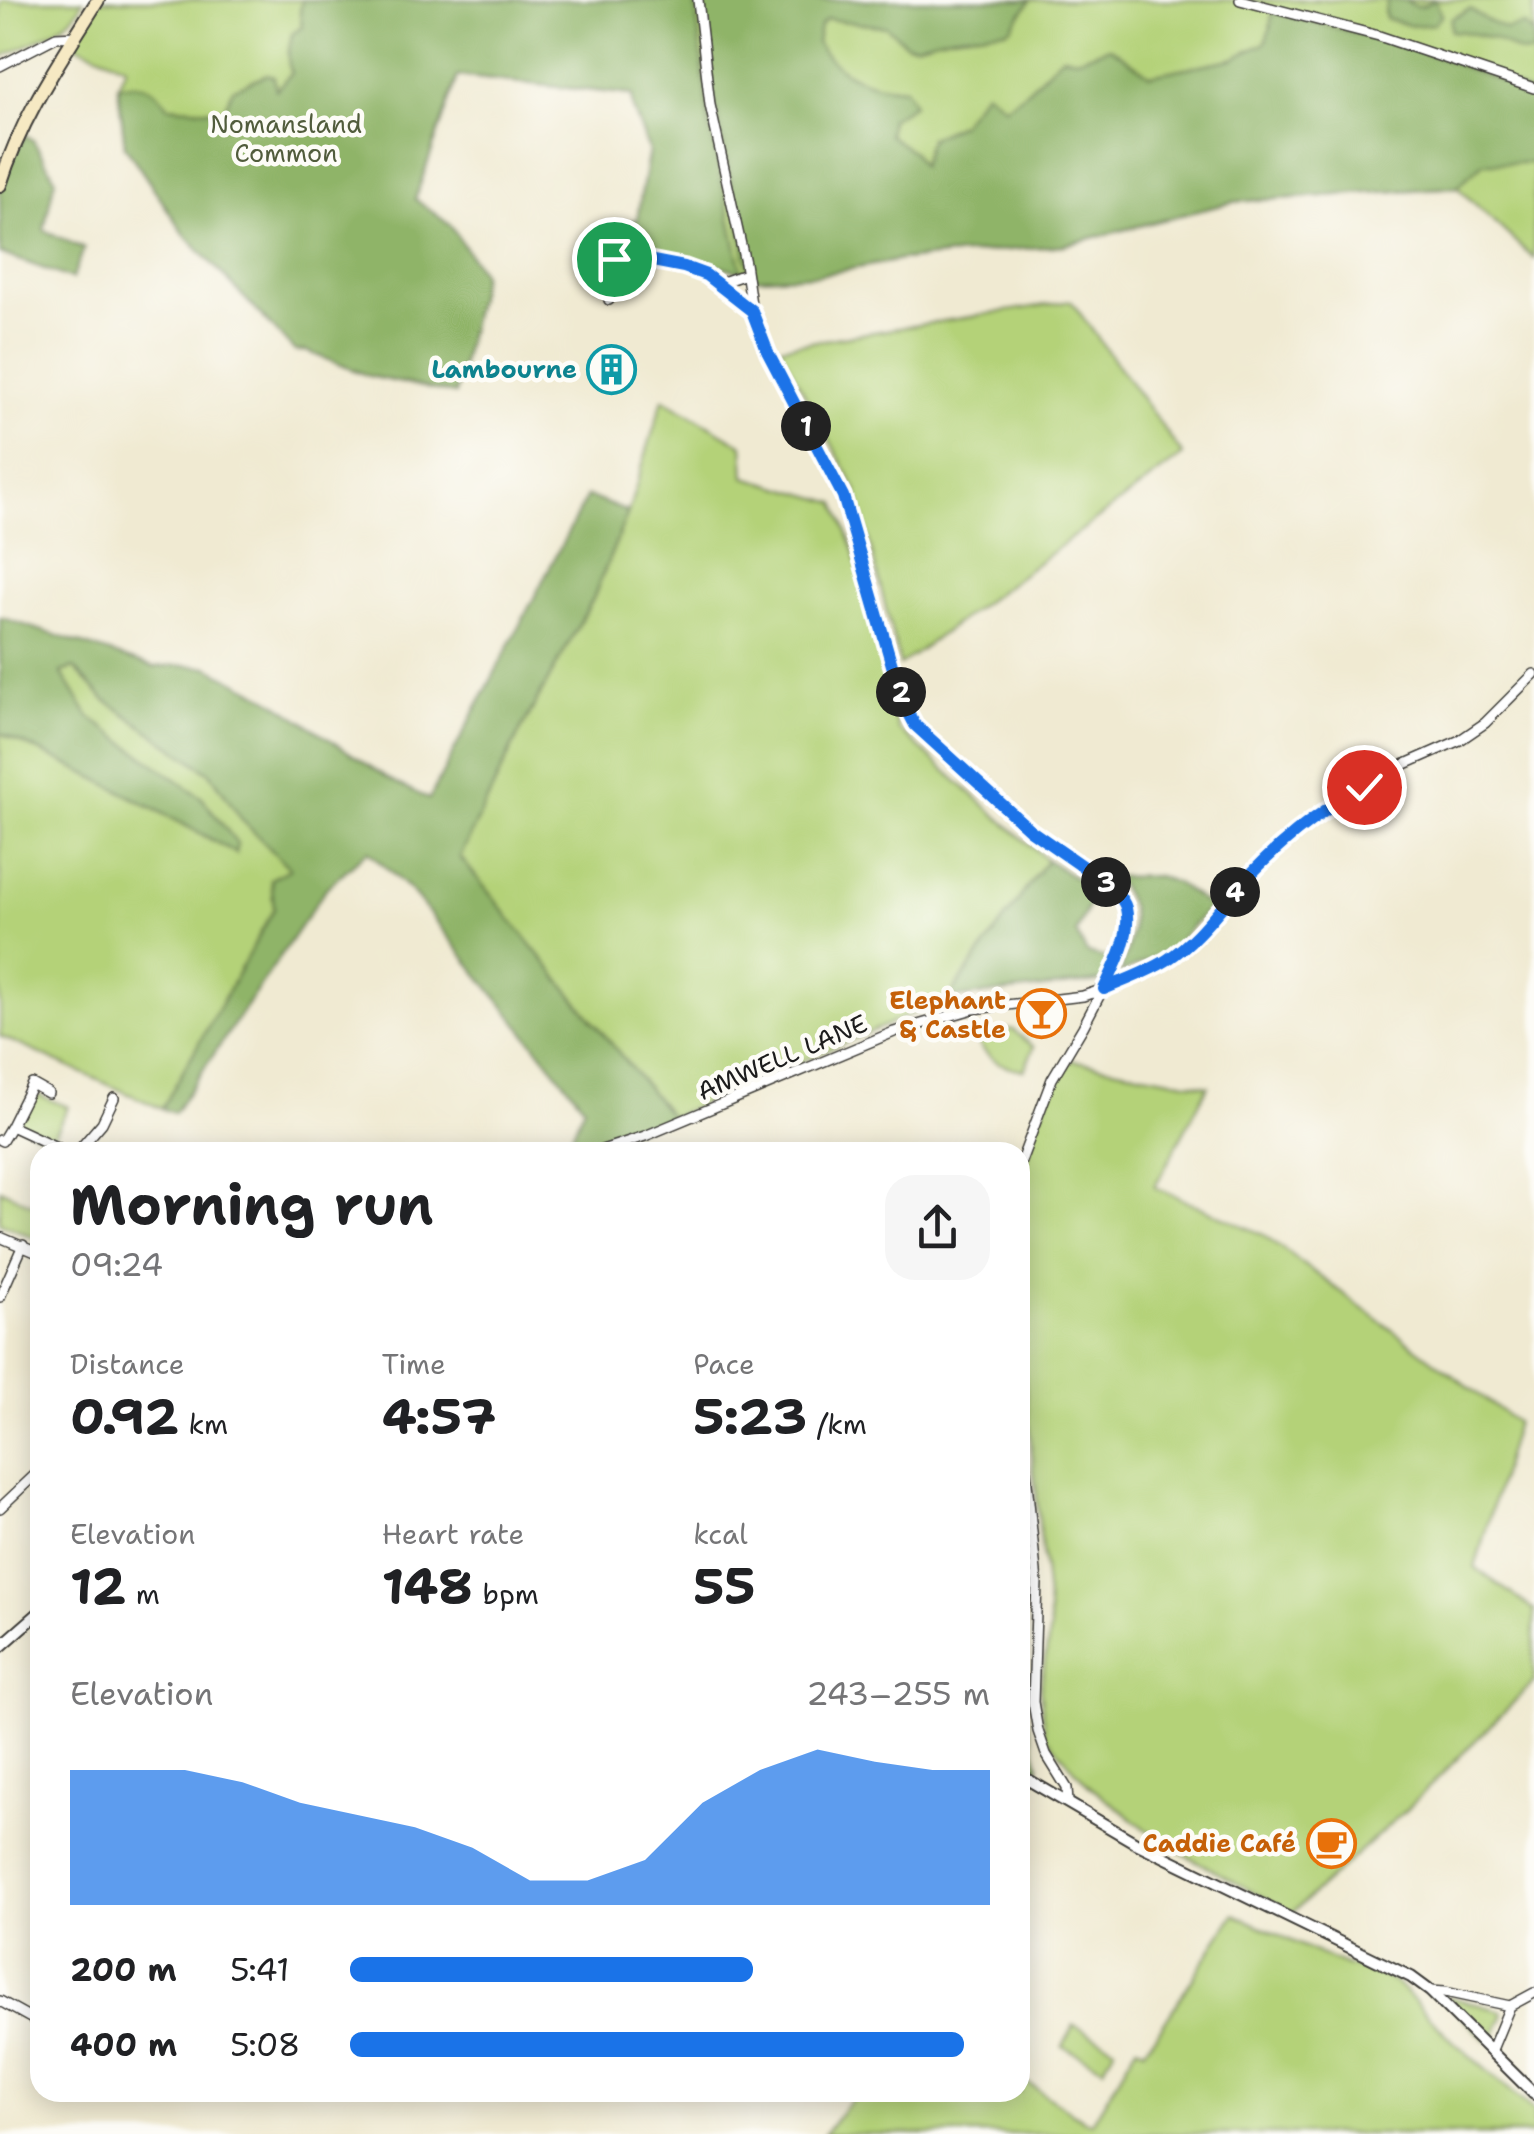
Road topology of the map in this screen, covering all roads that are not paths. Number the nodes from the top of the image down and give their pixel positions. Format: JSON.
{"nodes":[{"id":1,"x":98,"y":0,"type":"edge"},
{"id":2,"x":698,"y":0,"type":"edge"},
{"id":3,"x":1240,"y":0,"type":"edge"},
{"id":4,"x":76,"y":36,"type":"junction"},
{"id":5,"x":0,"y":66,"type":"edge"},
{"id":6,"x":1534,"y":88,"type":"edge"},
{"id":7,"x":0,"y":185,"type":"edge"},
{"id":8,"x":746,"y":274,"type":"junction"},
{"id":9,"x":717,"y":284,"type":"junction"},
{"id":10,"x":609,"y":300,"type":"dead end"},
{"id":11,"x":752,"y":311,"type":"junction"},
{"id":12,"x":1534,"y":674,"type":"edge"},
{"id":13,"x":1104,"y":989,"type":"junction"},
{"id":14,"x":48,"y":1092,"type":"dead end"},
{"id":15,"x":114,"y":1098,"type":"dead end"},
{"id":16,"x":11,"y":1126,"type":"junction"},
{"id":17,"x":0,"y":1140,"type":"edge"},
{"id":18,"x":45,"y":1142,"type":"edge"},
{"id":19,"x":86,"y":1142,"type":"edge"},
{"id":20,"x":627,"y":1142,"type":"edge"},
{"id":21,"x":1028,"y":1142,"type":"edge"},
{"id":22,"x":0,"y":1237,"type":"edge"},
{"id":23,"x":23,"y":1245,"type":"junction"},
{"id":24,"x":30,"y":1249,"type":"edge"},
{"id":25,"x":0,"y":1296,"type":"edge"},
{"id":26,"x":30,"y":1480,"type":"edge"},
{"id":27,"x":0,"y":1508,"type":"edge"},
{"id":28,"x":1030,"y":1512,"type":"edge"},
{"id":29,"x":30,"y":1621,"type":"edge"},
{"id":30,"x":0,"y":1647,"type":"edge"},
{"id":31,"x":1030,"y":1781,"type":"edge"},
{"id":32,"x":1068,"y":1803,"type":"junction"},
{"id":33,"x":1430,"y":1991,"type":"junction"},
{"id":34,"x":1534,"y":1993,"type":"edge"},
{"id":35,"x":0,"y":2001,"type":"edge"},
{"id":36,"x":1510,"y":2006,"type":"junction"},
{"id":37,"x":30,"y":2018,"type":"edge"},
{"id":38,"x":1491,"y":2052,"type":"junction"},
{"id":39,"x":1534,"y":2094,"type":"edge"}],
"edges":[{"from":1,"to":4,"type":"main road"},
{"from":2,"to":8,"type":"street"},
{"from":3,"to":6,"type":"street"},
{"from":4,"to":5,"type":"street"},
{"from":4,"to":7,"type":"main road"},
{"from":8,"to":9,"type":"street"},
{"from":8,"to":11,"type":"street"},
{"from":9,"to":10,"type":"street"},
{"from":9,"to":11,"type":"street"},
{"from":11,"to":13,"type":"street"},
{"from":12,"to":13,"type":"street","name":"AMWELL LANE"},
{"from":13,"to":20,"type":"street","name":"AMWELL LANE"},
{"from":13,"to":21,"type":"street"},
{"from":14,"to":16,"type":"street"},
{"from":15,"to":19,"type":"street"},
{"from":16,"to":17,"type":"street"},
{"from":16,"to":18,"type":"street"},
{"from":22,"to":23,"type":"street"},
{"from":23,"to":24,"type":"street"},
{"from":23,"to":25,"type":"street"},
{"from":26,"to":27,"type":"street"},
{"from":28,"to":32,"type":"street"},
{"from":29,"to":30,"type":"street"},
{"from":31,"to":32,"type":"street"},
{"from":32,"to":33,"type":"street"},
{"from":33,"to":36,"type":"street"},
{"from":33,"to":38,"type":"street"},
{"from":34,"to":36,"type":"street"},
{"from":35,"to":37,"type":"street"},
{"from":36,"to":38,"type":"street"},
{"from":38,"to":39,"type":"street"}]}
